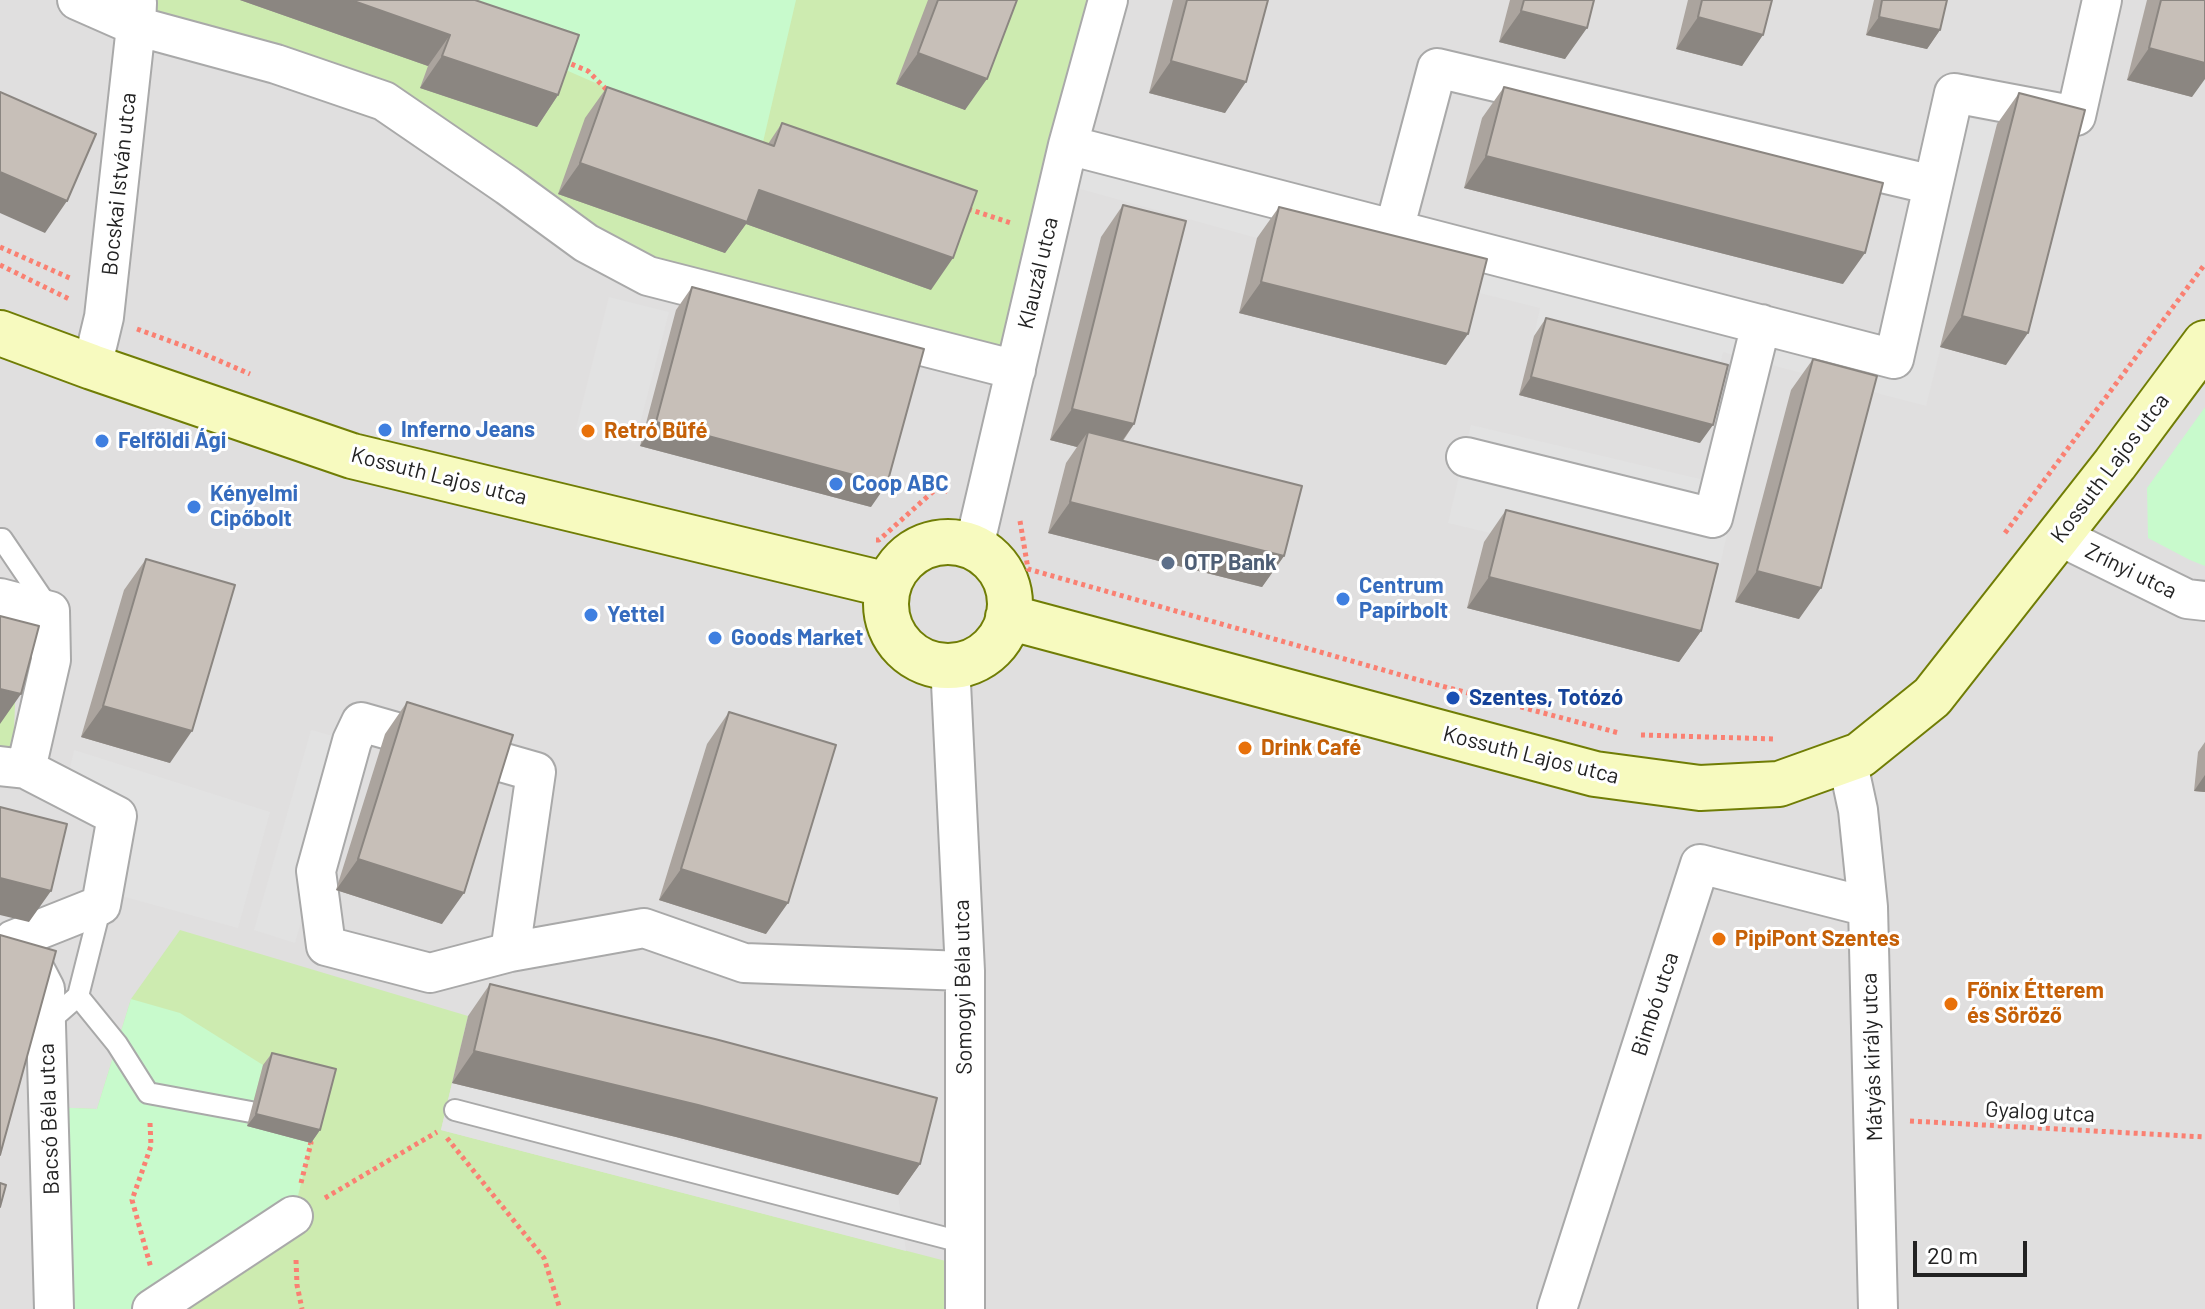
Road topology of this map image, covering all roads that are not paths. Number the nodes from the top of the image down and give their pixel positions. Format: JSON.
{"nodes":[{"id":1,"x":77,"y":0,"type":"edge"},
{"id":2,"x":1108,"y":0,"type":"edge"},
{"id":3,"x":2102,"y":0,"type":"edge"},
{"id":4,"x":136,"y":13,"type":"edge"},
{"id":5,"x":1068,"y":145,"type":"junction"},
{"id":6,"x":1933,"y":185,"type":"junction"},
{"id":7,"x":1394,"y":230,"type":"junction"},
{"id":8,"x":1761,"y":324,"type":"junction"},
{"id":9,"x":0,"y":333,"type":"edge"},
{"id":10,"x":2205,"y":343,"type":"edge"},
{"id":11,"x":92,"y":367,"type":"junction"},
{"id":12,"x":1016,"y":370,"type":"junction"},
{"id":13,"x":1466,"y":457,"type":"dead end"},
{"id":14,"x":2059,"y":536,"type":"junction"},
{"id":15,"x":0,"y":539,"type":"edge"},
{"id":16,"x":974,"y":547,"type":"junction"},
{"id":17,"x":888,"y":585,"type":"junction"},
{"id":18,"x":0,"y":598,"type":"edge"},
{"id":19,"x":2205,"y":601,"type":"edge"},
{"id":20,"x":50,"y":611,"type":"junction"},
{"id":21,"x":1008,"y":617,"type":"junction"},
{"id":22,"x":953,"y":665,"type":"junction"},
{"id":23,"x":1847,"y":759,"type":"junction"},
{"id":24,"x":13,"y":768,"type":"edge"},
{"id":25,"x":101,"y":905,"type":"junction"},
{"id":26,"x":1868,"y":907,"type":"junction"},
{"id":27,"x":6,"y":936,"type":"edge"},
{"id":28,"x":510,"y":952,"type":"junction"},
{"id":29,"x":965,"y":971,"type":"junction"},
{"id":30,"x":78,"y":996,"type":"junction"},
{"id":31,"x":46,"y":1024,"type":"junction"},
{"id":32,"x":455,"y":1110,"type":"dead end"},
{"id":33,"x":251,"y":1112,"type":"dead end"},
{"id":34,"x":293,"y":1216,"type":"road end"},
{"id":35,"x":965,"y":1243,"type":"junction"},
{"id":36,"x":156,"y":1306,"type":"edge"},
{"id":37,"x":54,"y":1309,"type":"edge"},
{"id":38,"x":965,"y":1309,"type":"edge"},
{"id":39,"x":1557,"y":1309,"type":"edge"},
{"id":40,"x":1878,"y":1309,"type":"edge"}],
"edges":[{"from":1,"to":4,"type":"street"},
{"from":2,"to":5,"type":"street","name":"Klauzál utca"},
{"from":3,"to":6,"type":"street"},
{"from":4,"to":11,"type":"street","name":"Bocskai István utca"},
{"from":4,"to":12,"type":"street"},
{"from":5,"to":7,"type":"street"},
{"from":5,"to":12,"type":"street","name":"Klauzál utca"},
{"from":6,"to":7,"type":"street"},
{"from":6,"to":8,"type":"street"},
{"from":7,"to":8,"type":"street"},
{"from":8,"to":13,"type":"street"},
{"from":9,"to":11,"type":"street","name":"Kossuth Lajos utca"},
{"from":10,"to":14,"type":"street","name":"Kossuth Lajos utca"},
{"from":11,"to":17,"type":"street","name":"Kossuth Lajos utca"},
{"from":12,"to":16,"type":"street","name":"Klauzál utca"},
{"from":14,"to":19,"type":"street","name":"Zrínyi utca"},
{"from":14,"to":23,"type":"street","name":"Kossuth Lajos utca"},
{"from":15,"to":20,"type":"lane"},
{"from":16,"to":17,"type":"street"},
{"from":16,"to":21,"type":"street"},
{"from":17,"to":22,"type":"street"},
{"from":18,"to":20,"type":"street"},
{"from":20,"to":24,"type":"street"},
{"from":21,"to":22,"type":"street"},
{"from":21,"to":23,"type":"street","name":"Kossuth Lajos utca"},
{"from":22,"to":29,"type":"street","name":"Somogyi Béla utca"},
{"from":23,"to":26,"type":"street","name":"Mátyás király utca"},
{"from":24,"to":25,"type":"street"},
{"from":25,"to":27,"type":"street"},
{"from":25,"to":30,"type":"lane"},
{"from":26,"to":39,"type":"street","name":"Bimbó utca"},
{"from":26,"to":40,"type":"street","name":"Mátyás király utca"},
{"from":27,"to":31,"type":"street","name":"Bacsó Béla utca"},
{"from":28,"to":28,"type":"street"},
{"from":28,"to":29,"type":"street"},
{"from":29,"to":35,"type":"street","name":"Somogyi Béla utca"},
{"from":30,"to":31,"type":"lane"},
{"from":30,"to":33,"type":"lane"},
{"from":31,"to":37,"type":"street","name":"Bacsó Béla utca"},
{"from":32,"to":35,"type":"lane"},
{"from":34,"to":36,"type":"street"},
{"from":35,"to":38,"type":"street","name":"Somogyi Béla utca"}]}
